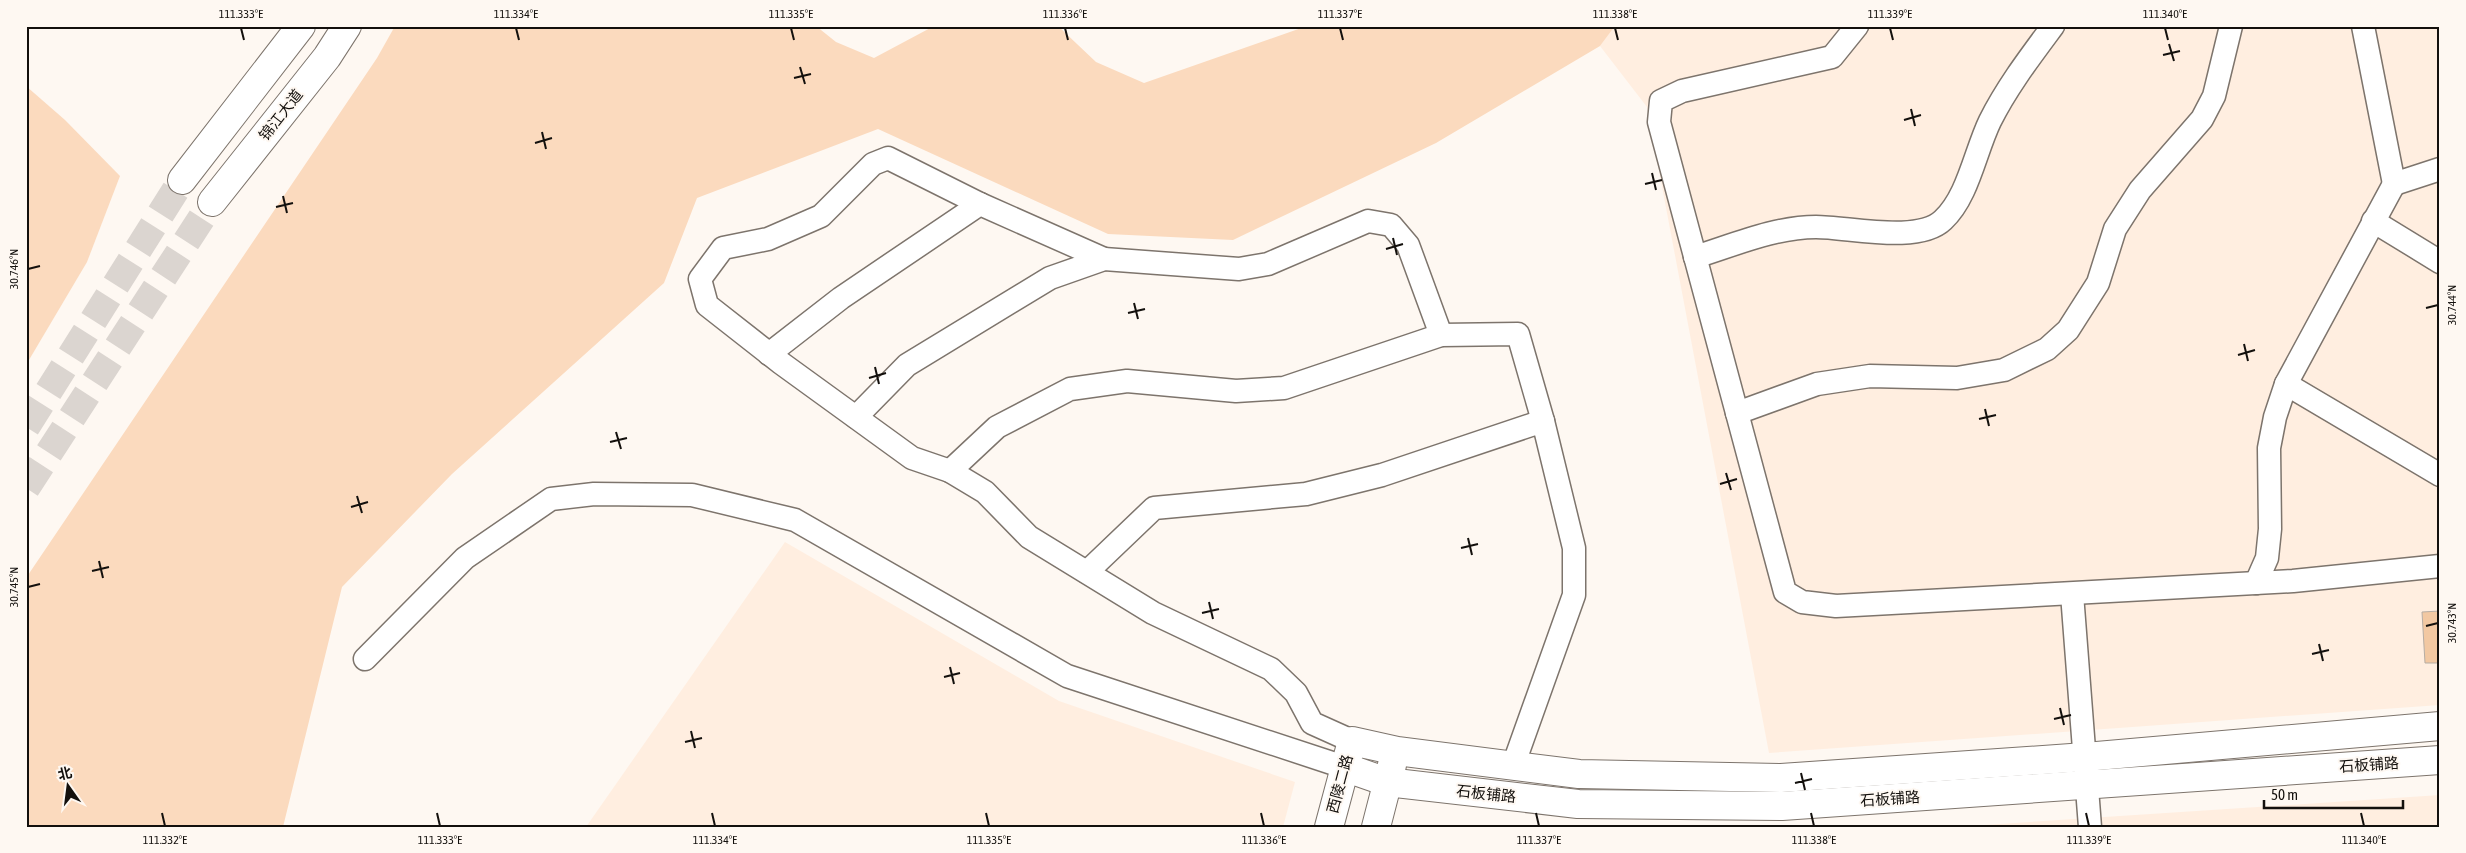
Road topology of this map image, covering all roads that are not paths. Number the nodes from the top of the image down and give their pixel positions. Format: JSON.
{"nodes":[{"id":1,"x":302,"y":26,"type":"edge"},
{"id":2,"x":347,"y":26,"type":"edge"},
{"id":3,"x":1857,"y":26,"type":"edge"},
{"id":4,"x":2053,"y":26,"type":"edge"},
{"id":5,"x":2231,"y":26,"type":"edge"},
{"id":6,"x":2363,"y":26,"type":"edge"},
{"id":7,"x":2440,"y":169,"type":"edge"},
{"id":8,"x":182,"y":180,"type":"tunnel mouth"},
{"id":9,"x":2394,"y":184,"type":"junction"},
{"id":10,"x":212,"y":202,"type":"tunnel mouth"},
{"id":11,"x":980,"y":204,"type":"junction"},
{"id":12,"x":2373,"y":221,"type":"junction"},
{"id":13,"x":1695,"y":257,"type":"junction"},
{"id":14,"x":1104,"y":259,"type":"junction"},
{"id":15,"x":2440,"y":262,"type":"edge"},
{"id":16,"x":1441,"y":335,"type":"junction"},
{"id":17,"x":769,"y":354,"type":"junction"},
{"id":18,"x":2286,"y":384,"type":"junction"},
{"id":19,"x":1737,"y":413,"type":"junction"},
{"id":20,"x":856,"y":417,"type":"junction"},
{"id":21,"x":1543,"y":421,"type":"junction"},
{"id":22,"x":950,"y":471,"type":"junction"},
{"id":23,"x":2440,"y":475,"type":"edge"},
{"id":24,"x":2440,"y":566,"type":"edge"},
{"id":25,"x":1086,"y":572,"type":"junction"},
{"id":26,"x":2256,"y":583,"type":"junction"},
{"id":27,"x":2072,"y":594,"type":"junction"},
{"id":28,"x":365,"y":659,"type":"dead end"},
{"id":29,"x":2440,"y":726,"type":"edge"},
{"id":30,"x":1352,"y":741,"type":"junction"},
{"id":31,"x":1396,"y":751,"type":"junction"},
{"id":32,"x":2085,"y":757,"type":"junction"},
{"id":33,"x":2440,"y":760,"type":"edge"},
{"id":34,"x":1513,"y":766,"type":"junction"},
{"id":35,"x":1344,"y":767,"type":"junction"},
{"id":36,"x":1387,"y":782,"type":"junction"},
{"id":37,"x":2088,"y":786,"type":"junction"},
{"id":38,"x":1329,"y":827,"type":"edge"},
{"id":39,"x":1376,"y":827,"type":"edge"},
{"id":40,"x":2090,"y":827,"type":"edge"}],
"edges":[{"from":1,"to":8,"type":"main road"},
{"from":2,"to":10,"type":"main road","name":"锦江大道"},
{"from":3,"to":13,"type":"street"},
{"from":4,"to":13,"type":"street"},
{"from":5,"to":19,"type":"street"},
{"from":6,"to":9,"type":"street"},
{"from":7,"to":9,"type":"street"},
{"from":9,"to":12,"type":"street"},
{"from":11,"to":14,"type":"street"},
{"from":11,"to":17,"type":"street"},
{"from":11,"to":17,"type":"street"},
{"from":12,"to":15,"type":"street"},
{"from":12,"to":18,"type":"street"},
{"from":13,"to":19,"type":"street"},
{"from":14,"to":16,"type":"street"},
{"from":14,"to":20,"type":"street"},
{"from":16,"to":21,"type":"street"},
{"from":16,"to":22,"type":"street"},
{"from":17,"to":20,"type":"street"},
{"from":18,"to":23,"type":"street"},
{"from":18,"to":26,"type":"street"},
{"from":19,"to":27,"type":"street"},
{"from":20,"to":22,"type":"street"},
{"from":21,"to":25,"type":"street"},
{"from":21,"to":34,"type":"street"},
{"from":22,"to":25,"type":"street"},
{"from":24,"to":26,"type":"street"},
{"from":25,"to":30,"type":"street"},
{"from":26,"to":27,"type":"street"},
{"from":27,"to":32,"type":"street"},
{"from":28,"to":35,"type":"street"},
{"from":29,"to":32,"type":"main road","name":"石板铺路"},
{"from":30,"to":31,"type":"main road","name":"石板铺路"},
{"from":30,"to":35,"type":"main road","name":"西陵二路"},
{"from":31,"to":34,"type":"main road","name":"石板铺路"},
{"from":31,"to":36,"type":"main road"},
{"from":32,"to":34,"type":"main road","name":"石板铺路"},
{"from":32,"to":37,"type":"street"},
{"from":33,"to":37,"type":"main road","name":"石板铺路"},
{"from":35,"to":36,"type":"main road","name":"石板铺路"},
{"from":35,"to":38,"type":"main road","name":"西陵二路"},
{"from":36,"to":37,"type":"main road","name":"石板铺路"},
{"from":36,"to":39,"type":"main road"},
{"from":37,"to":40,"type":"street"}]}
